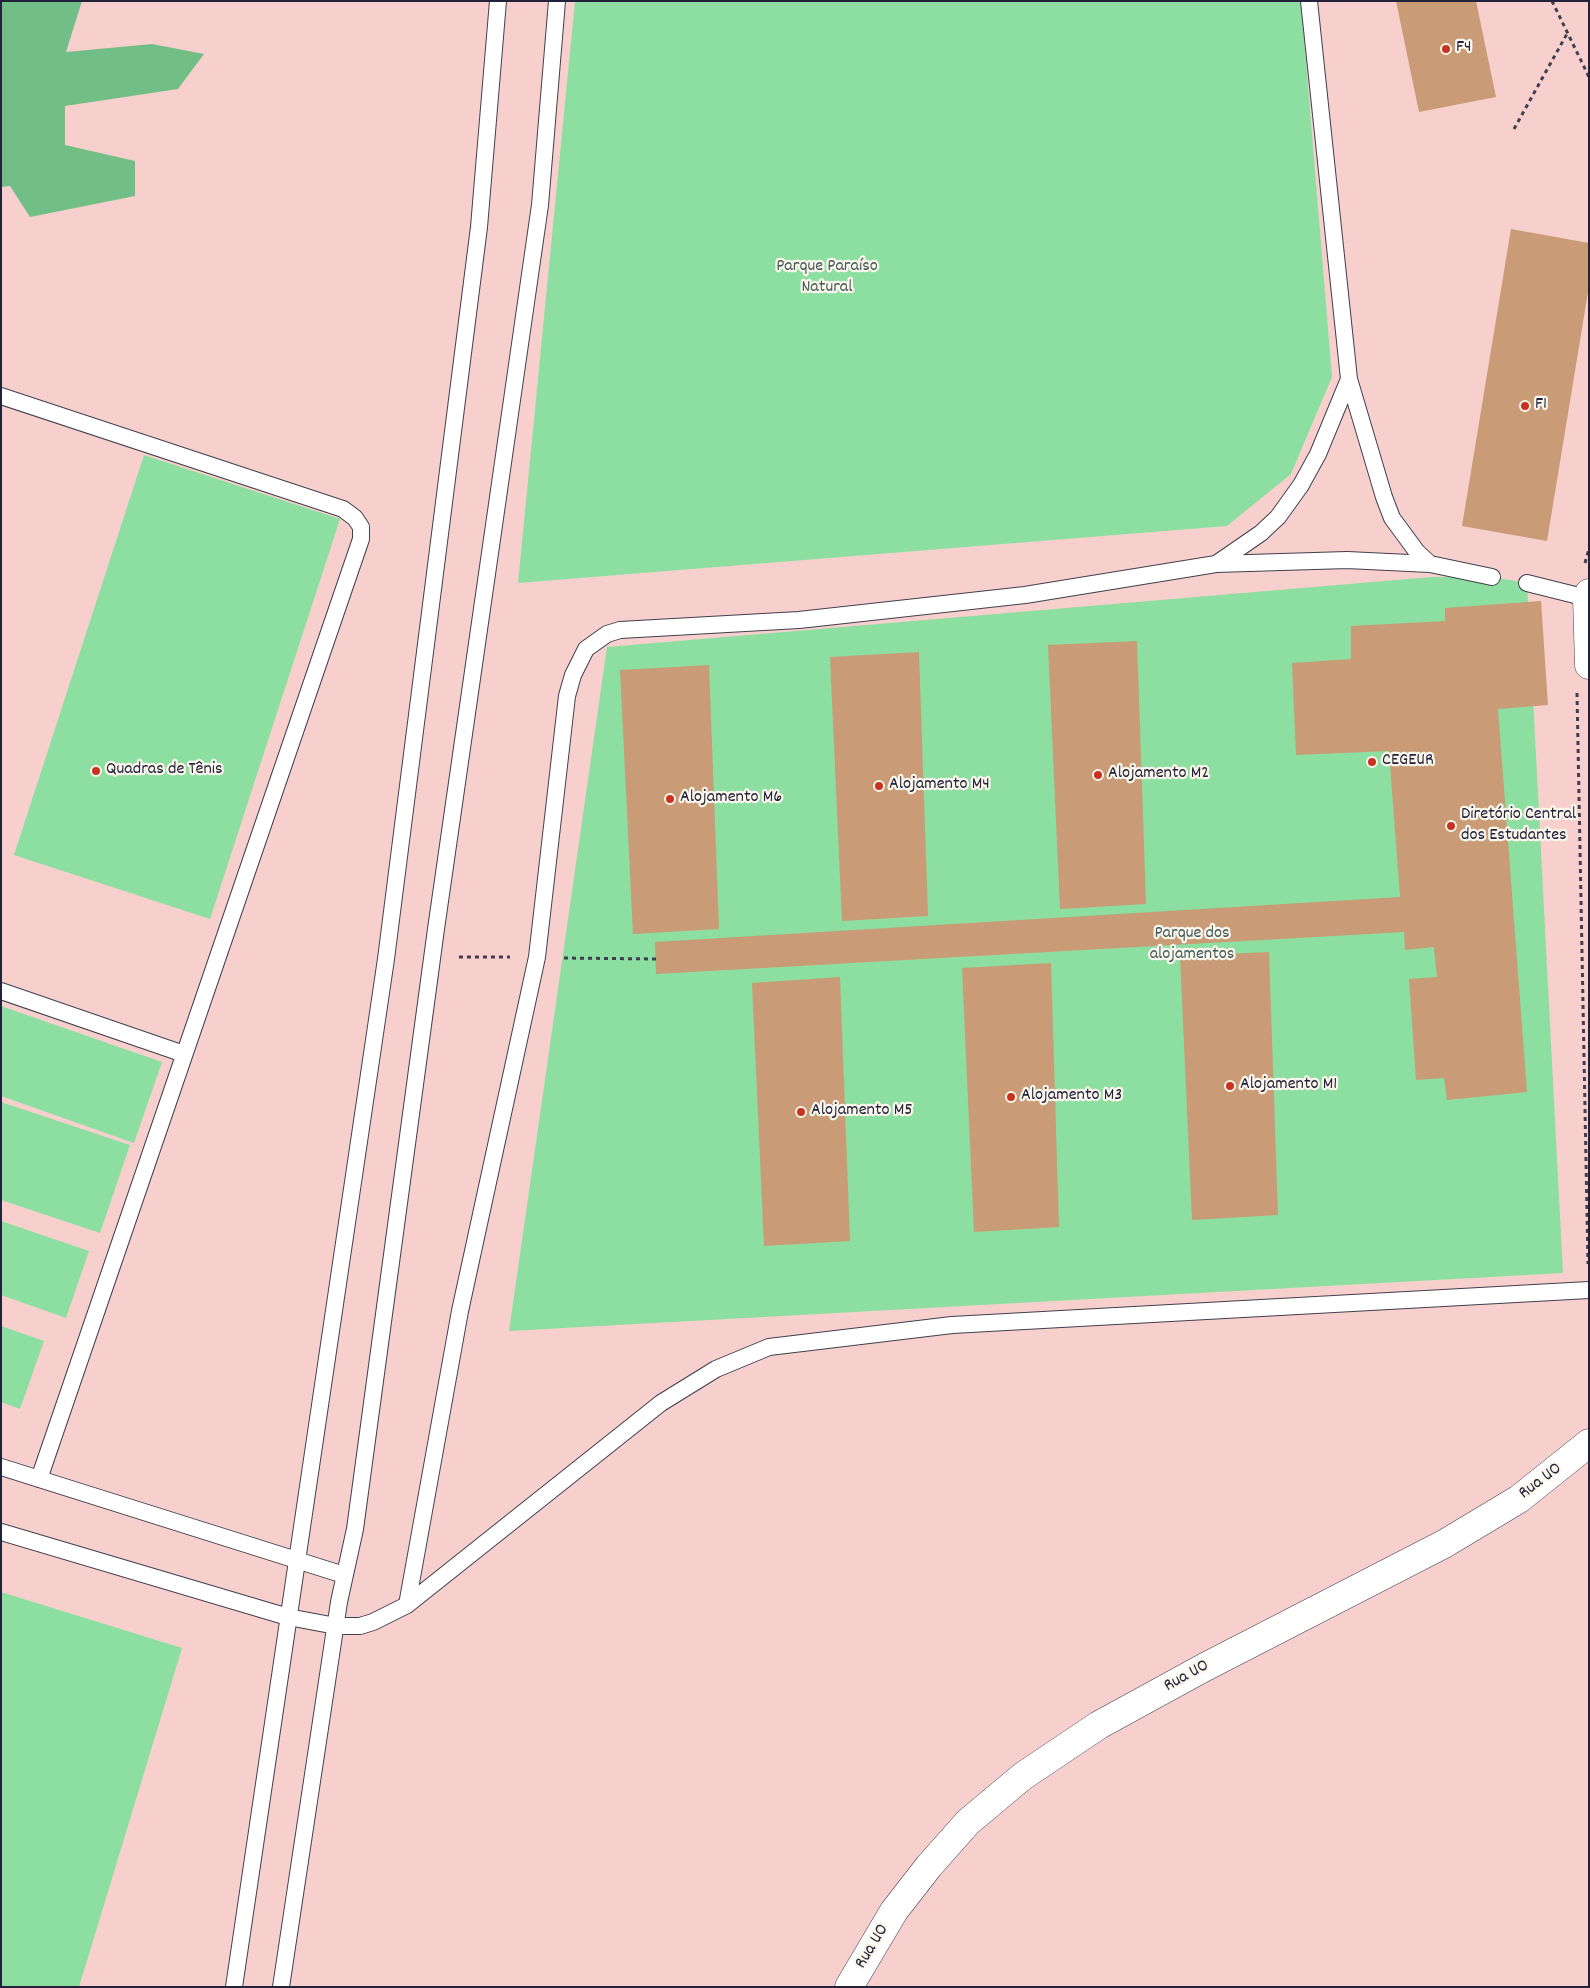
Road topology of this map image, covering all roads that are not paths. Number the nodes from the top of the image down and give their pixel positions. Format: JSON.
{"nodes":[{"id":1,"x":498,"y":1,"type":"edge"},
{"id":2,"x":557,"y":1,"type":"edge"},
{"id":3,"x":1309,"y":1,"type":"edge"},
{"id":4,"x":1349,"y":378,"type":"junction"},
{"id":5,"x":1,"y":396,"type":"edge"},
{"id":6,"x":1216,"y":564,"type":"junction"},
{"id":7,"x":1430,"y":564,"type":"junction"},
{"id":8,"x":1492,"y":577,"type":"dead end"},
{"id":9,"x":1527,"y":583,"type":"dead end"},
{"id":10,"x":1588,"y":596,"type":"edge"},
{"id":11,"x":1583,"y":675,"type":"edge"},
{"id":12,"x":1,"y":991,"type":"edge"},
{"id":13,"x":184,"y":1054,"type":"junction"},
{"id":14,"x":1589,"y":1290,"type":"edge"},
{"id":15,"x":1589,"y":1443,"type":"edge"},
{"id":16,"x":1,"y":1467,"type":"edge"},
{"id":17,"x":39,"y":1479,"type":"junction"},
{"id":18,"x":1,"y":1532,"type":"edge"},
{"id":19,"x":296,"y":1560,"type":"junction"},
{"id":20,"x":344,"y":1575,"type":"junction"},
{"id":21,"x":407,"y":1605,"type":"junction"},
{"id":22,"x":288,"y":1617,"type":"junction"},
{"id":23,"x":336,"y":1626,"type":"junction"},
{"id":24,"x":234,"y":1987,"type":"edge"},
{"id":25,"x":282,"y":1987,"type":"edge"},
{"id":26,"x":849,"y":1987,"type":"edge"}],
"edges":[{"from":1,"to":19,"type":"lane"},
{"from":2,"to":20,"type":"lane"},
{"from":3,"to":4,"type":"lane"},
{"from":4,"to":6,"type":"lane"},
{"from":4,"to":7,"type":"lane"},
{"from":5,"to":13,"type":"lane"},
{"from":6,"to":7,"type":"lane"},
{"from":6,"to":21,"type":"lane"},
{"from":7,"to":8,"type":"lane"},
{"from":9,"to":10,"type":"lane"},
{"from":10,"to":11,"type":"street"},
{"from":12,"to":13,"type":"lane"},
{"from":13,"to":17,"type":"lane"},
{"from":14,"to":21,"type":"lane"},
{"from":15,"to":26,"type":"street","name":"Rua UO"},
{"from":16,"to":17,"type":"lane"},
{"from":17,"to":19,"type":"lane"},
{"from":18,"to":22,"type":"lane"},
{"from":19,"to":20,"type":"lane"},
{"from":19,"to":22,"type":"lane"},
{"from":20,"to":23,"type":"lane"},
{"from":21,"to":23,"type":"lane"},
{"from":22,"to":23,"type":"lane"},
{"from":22,"to":24,"type":"lane"},
{"from":23,"to":25,"type":"lane"}]}
